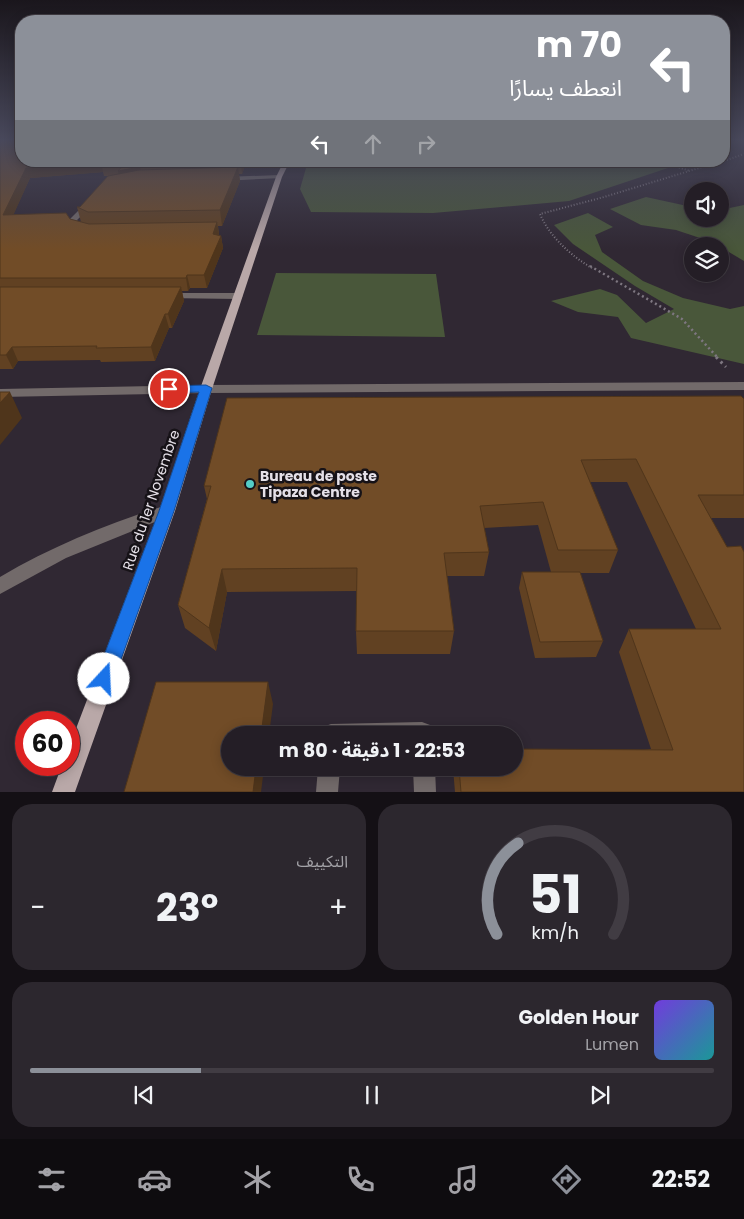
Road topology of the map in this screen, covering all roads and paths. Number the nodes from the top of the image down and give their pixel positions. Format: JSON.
{"nodes":[{"id":1,"x":674,"y":176,"type":"edge"},
{"id":2,"x":279,"y":177,"type":"joint"},
{"id":3,"x":211,"y":179,"type":"edge"},
{"id":4,"x":100,"y":195,"type":"edge"},
{"id":5,"x":92,"y":232,"type":"edge"},
{"id":6,"x":159,"y":296,"type":"edge"},
{"id":7,"x":238,"y":296,"type":"junction"},
{"id":8,"x":727,"y":367,"type":"dead end"},
{"id":9,"x":744,"y":386,"type":"edge"},
{"id":10,"x":206,"y":388,"type":"junction"},
{"id":11,"x":0,"y":393,"type":"edge"},
{"id":12,"x":166,"y":511,"type":"junction"},
{"id":13,"x":0,"y":586,"type":"edge"},
{"id":14,"x":328,"y":776,"type":"edge"},
{"id":15,"x":424,"y":776,"type":"edge"},
{"id":16,"x":63,"y":792,"type":"edge"},
{"id":17,"x":327,"y":792,"type":"edge"},
{"id":18,"x":425,"y":792,"type":"edge"}],
"edges":[{"from":1,"to":8,"type":"path"},
{"from":2,"to":3,"type":"street"},
{"from":2,"to":7,"type":"main road","name":"Rue du 1er Novembre"},
{"from":4,"to":5,"type":"street"},
{"from":6,"to":7,"type":"street"},
{"from":7,"to":10,"type":"main road","name":"Rue du 1er Novembre"},
{"from":9,"to":10,"type":"street"},
{"from":10,"to":11,"type":"street"},
{"from":10,"to":12,"type":"main road","name":"Rue du 1er Novembre"},
{"from":12,"to":13,"type":"street"},
{"from":12,"to":16,"type":"main road","name":"Rue du 1er Novembre"},
{"from":14,"to":17,"type":"street"},
{"from":15,"to":18,"type":"street"}]}
